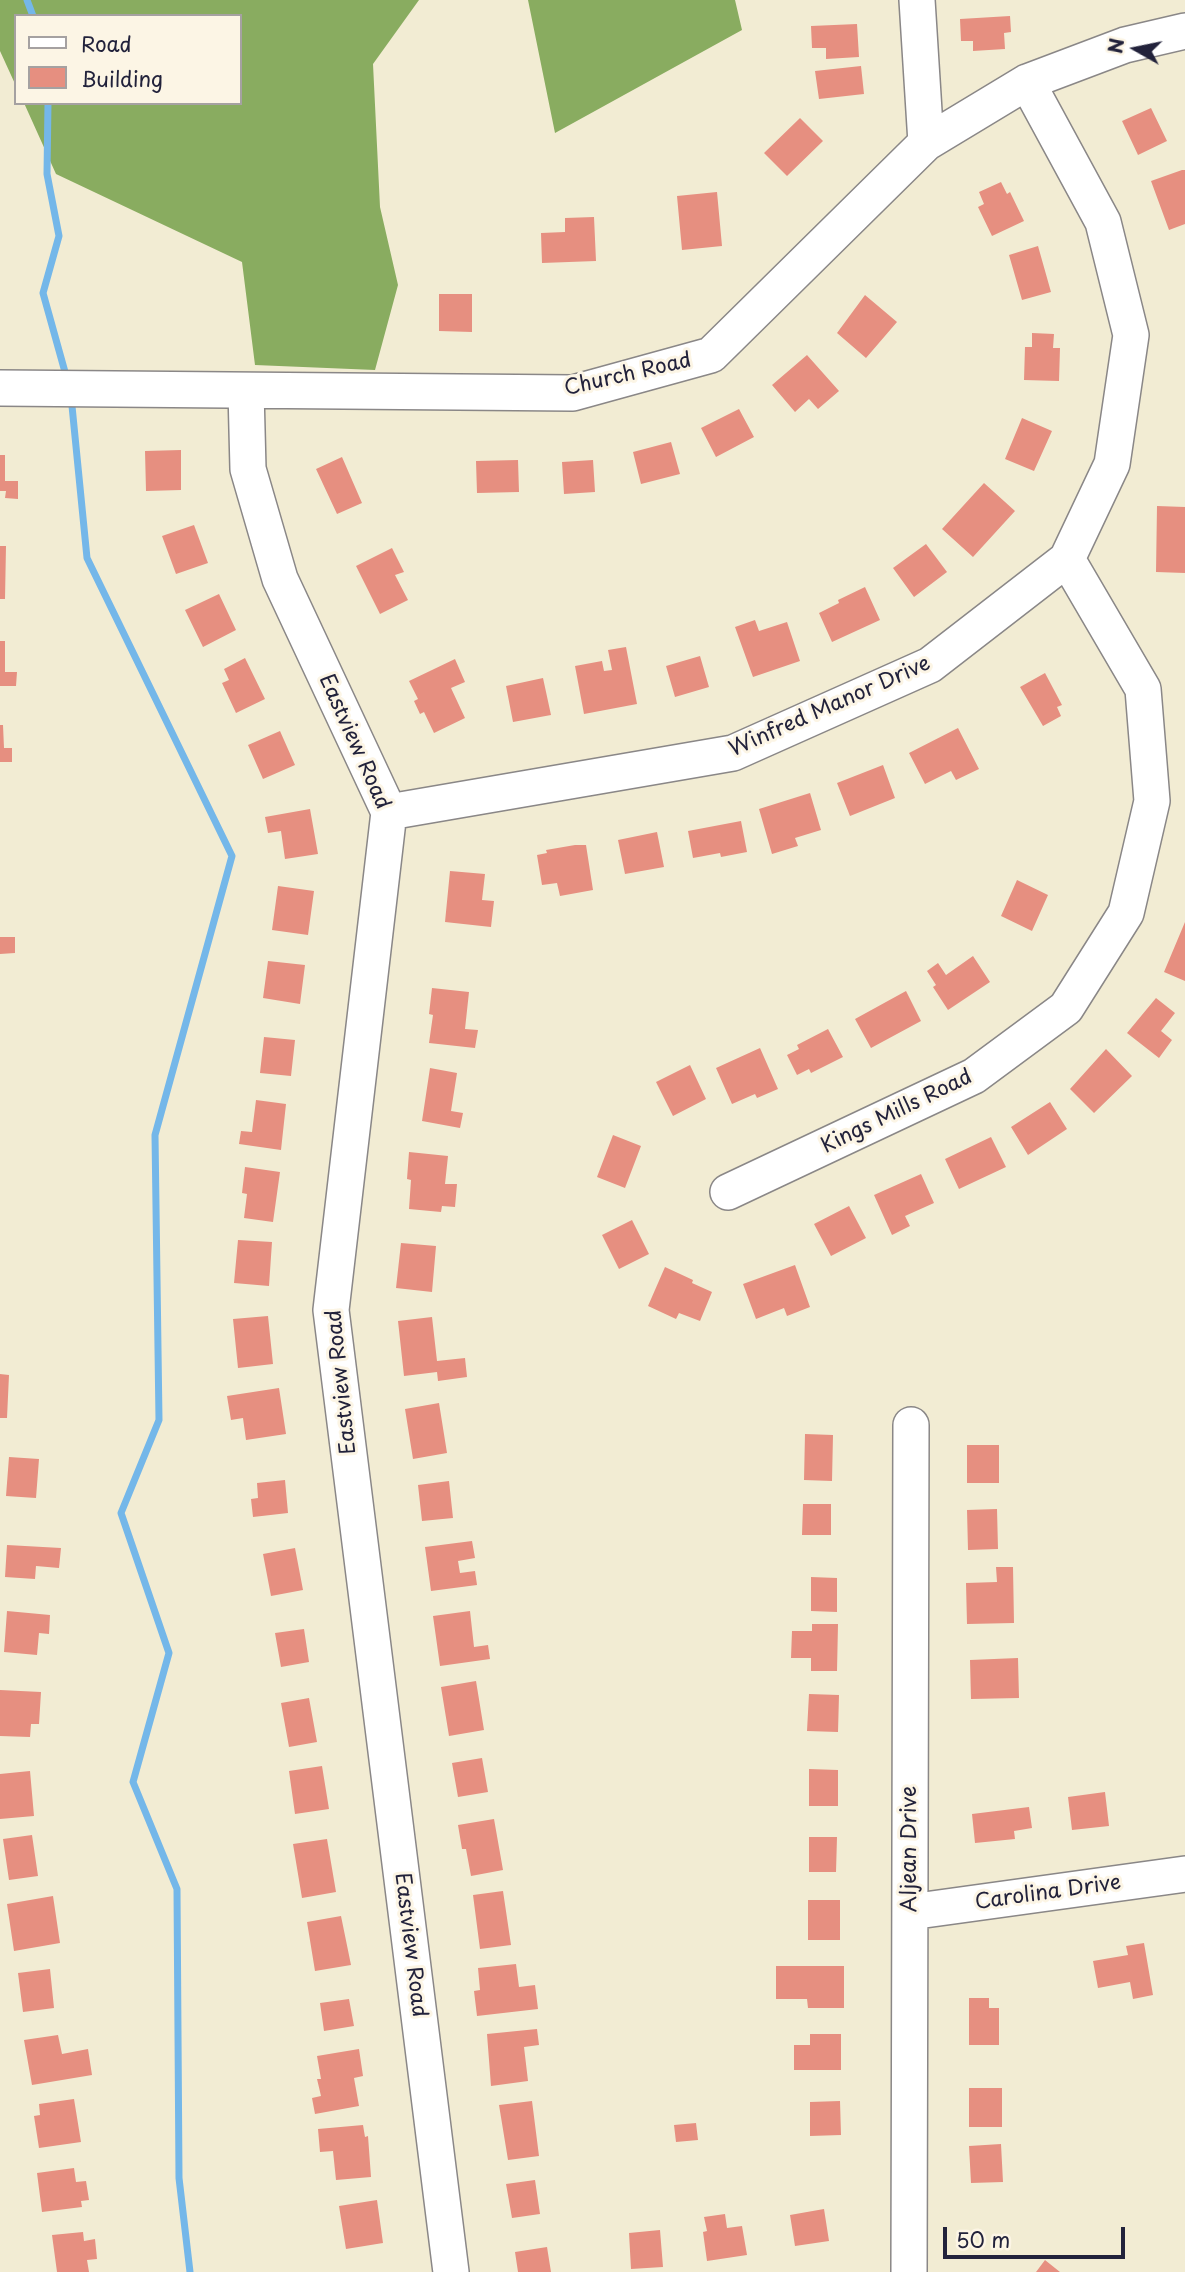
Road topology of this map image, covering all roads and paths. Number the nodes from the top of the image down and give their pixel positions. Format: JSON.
{"nodes":[{"id":1,"x":917,"y":0,"type":"edge"},
{"id":2,"x":1185,"y":31,"type":"edge"},
{"id":3,"x":1027,"y":82,"type":"junction"},
{"id":4,"x":926,"y":143,"type":"junction"},
{"id":5,"x":0,"y":388,"type":"edge"},
{"id":6,"x":246,"y":391,"type":"junction"},
{"id":7,"x":1067,"y":559,"type":"junction"},
{"id":8,"x":389,"y":812,"type":"junction"},
{"id":9,"x":728,"y":1192,"type":"dead end"},
{"id":10,"x":911,"y":1425,"type":"dead end"},
{"id":11,"x":1185,"y":1874,"type":"edge"},
{"id":12,"x":910,"y":1912,"type":"junction"},
{"id":13,"x":450,"y":2272,"type":"edge"},
{"id":14,"x":909,"y":2272,"type":"edge"}],
"edges":[{"from":1,"to":4,"type":"street"},
{"from":2,"to":3,"type":"street","name":"Church Road"},
{"from":3,"to":4,"type":"street","name":"Church Road"},
{"from":3,"to":7,"type":"street","name":"Winfred Manor Drive"},
{"from":4,"to":6,"type":"street","name":"Church Road"},
{"from":5,"to":6,"type":"street","name":"Church Road"},
{"from":6,"to":8,"type":"street","name":"Eastview Road"},
{"from":7,"to":8,"type":"street","name":"Winfred Manor Drive"},
{"from":7,"to":9,"type":"street","name":"Kings Mills Road"},
{"from":8,"to":13,"type":"street","name":"Eastview Road"},
{"from":10,"to":12,"type":"street","name":"Aljean Drive"},
{"from":11,"to":12,"type":"street","name":"Carolina Drive"},
{"from":12,"to":14,"type":"street","name":"Aljean Drive"}]}
